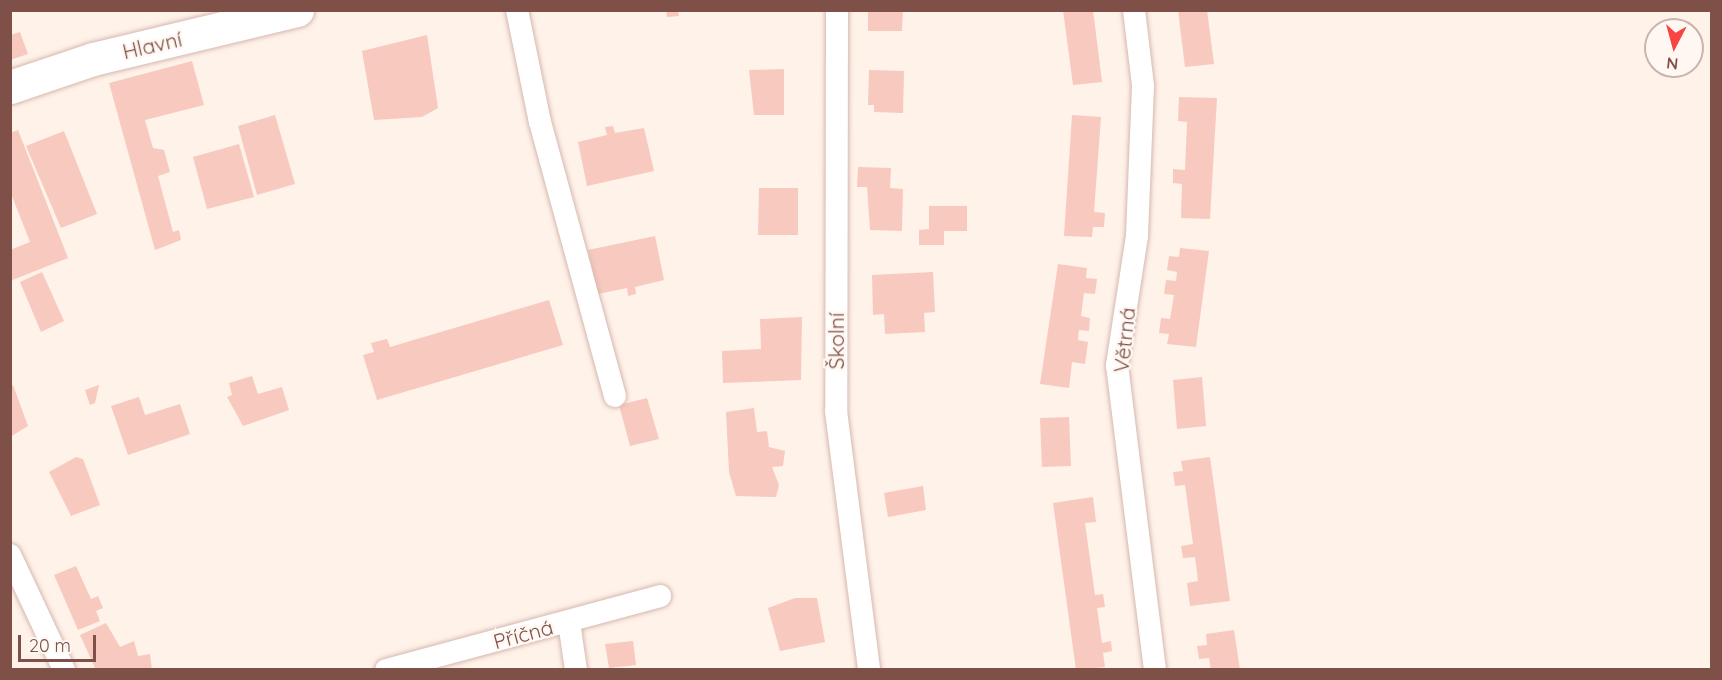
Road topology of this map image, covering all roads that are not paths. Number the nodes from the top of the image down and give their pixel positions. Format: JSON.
{"nodes":[{"id":1,"x":297,"y":10,"type":"edge"},
{"id":2,"x":517,"y":10,"type":"edge"},
{"id":3,"x":837,"y":10,"type":"edge"},
{"id":4,"x":1134,"y":10,"type":"edge"},
{"id":5,"x":10,"y":87,"type":"edge"},
{"id":6,"x":615,"y":396,"type":"dead end"},
{"id":7,"x":10,"y":555,"type":"edge"},
{"id":8,"x":660,"y":596,"type":"dead end"},
{"id":9,"x":568,"y":622,"type":"junction"},
{"id":10,"x":64,"y":669,"type":"edge"},
{"id":11,"x":386,"y":669,"type":"edge"},
{"id":12,"x":576,"y":669,"type":"edge"},
{"id":13,"x":869,"y":669,"type":"edge"},
{"id":14,"x":1155,"y":669,"type":"edge"}],
"edges":[{"from":1,"to":5,"type":"street","name":"Hlavní"},
{"from":2,"to":6,"type":"street"},
{"from":3,"to":13,"type":"street","name":"Školní"},
{"from":4,"to":14,"type":"street","name":"Větrná"},
{"from":7,"to":10,"type":"street"},
{"from":8,"to":9,"type":"street","name":"Příčná"},
{"from":9,"to":11,"type":"street","name":"Příčná"},
{"from":9,"to":12,"type":"street"}]}
